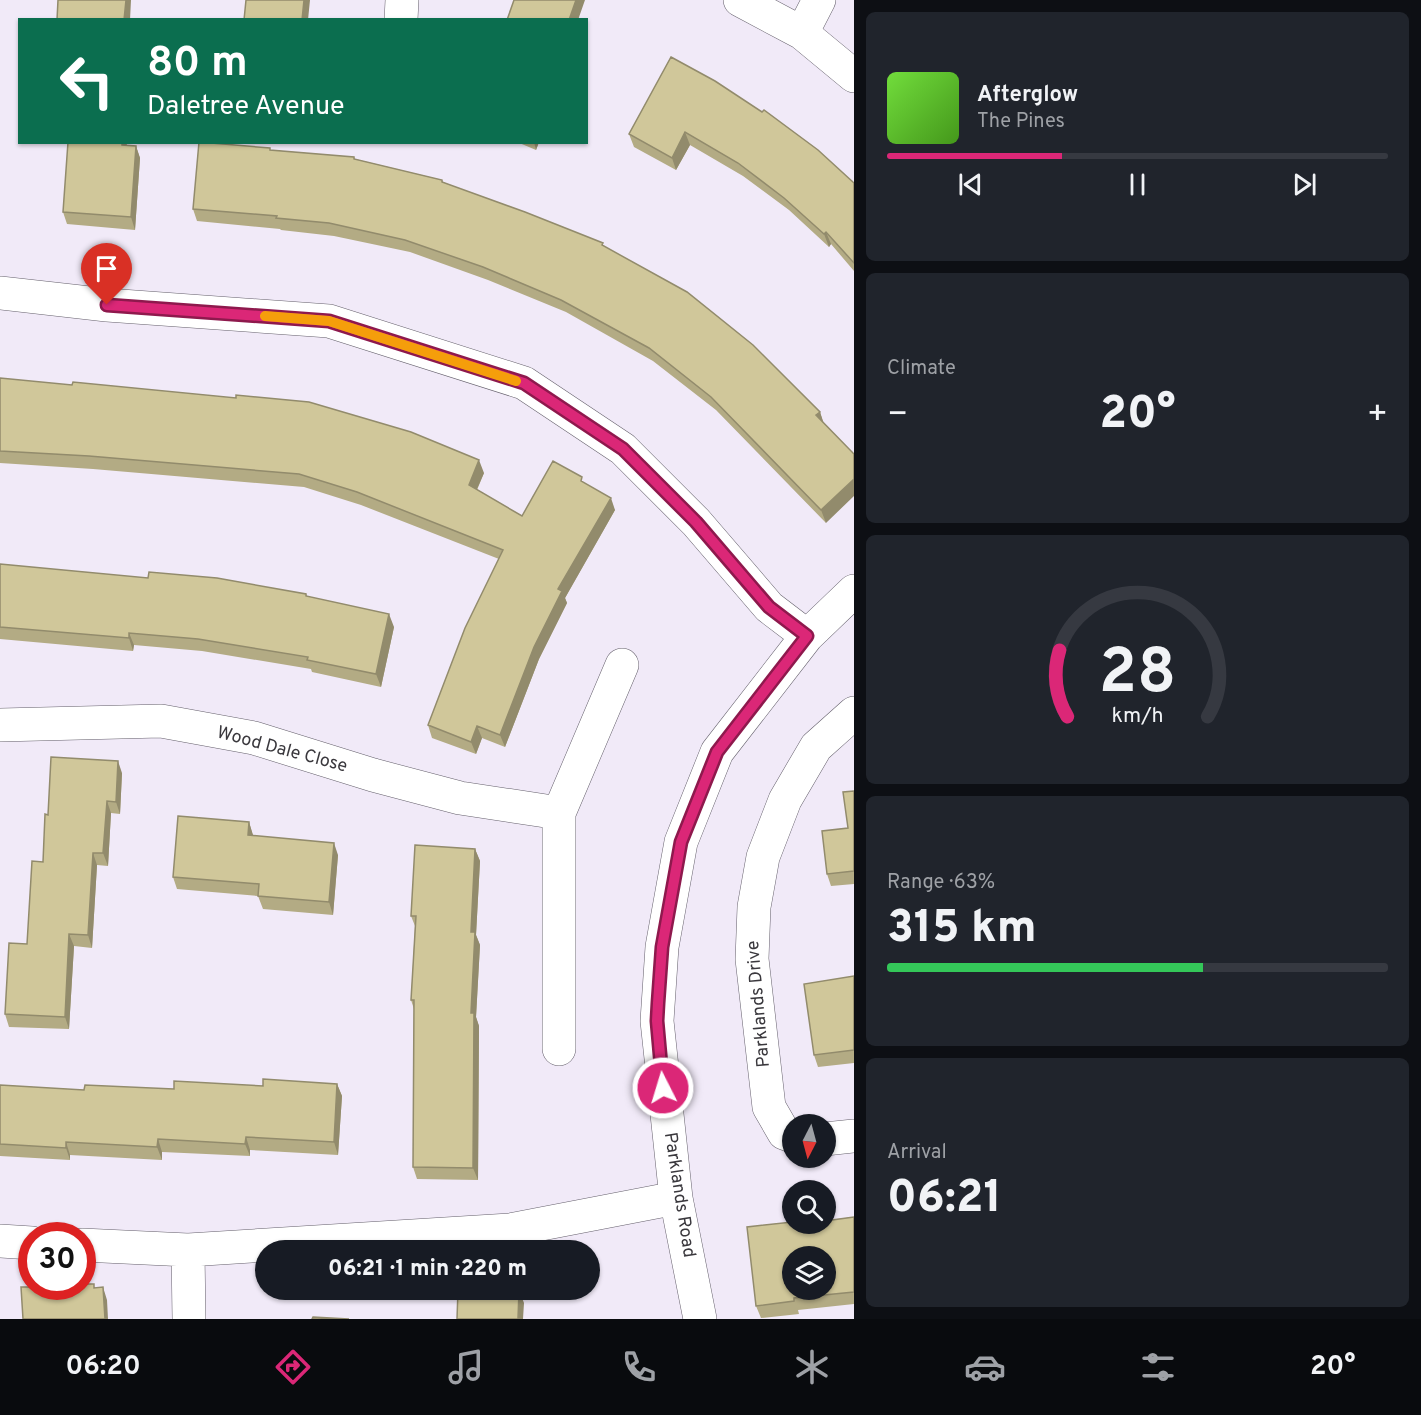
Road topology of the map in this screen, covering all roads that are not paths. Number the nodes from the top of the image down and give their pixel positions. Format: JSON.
{"nodes":[{"id":1,"x":402,"y":0,"type":"edge"},
{"id":2,"x":741,"y":0,"type":"edge"},
{"id":3,"x":819,"y":0,"type":"edge"},
{"id":4,"x":401,"y":18,"type":"edge"},
{"id":5,"x":802,"y":33,"type":"junction"},
{"id":6,"x":854,"y":76,"type":"edge"},
{"id":7,"x":0,"y":293,"type":"edge"},
{"id":8,"x":854,"y":591,"type":"edge"},
{"id":9,"x":807,"y":636,"type":"junction"},
{"id":10,"x":622,"y":665,"type":"dead end"},
{"id":11,"x":854,"y":713,"type":"edge"},
{"id":12,"x":0,"y":725,"type":"edge"},
{"id":13,"x":559,"y":813,"type":"junction"},
{"id":14,"x":560,"y":1049,"type":"dead end"},
{"id":15,"x":782,"y":1130,"type":"edge"},
{"id":16,"x":854,"y":1136,"type":"edge"},
{"id":17,"x":836,"y":1138,"type":"edge"},
{"id":18,"x":676,"y":1198,"type":"junction"},
{"id":19,"x":0,"y":1241,"type":"edge"},
{"id":20,"x":18,"y":1242,"type":"edge"},
{"id":21,"x":96,"y":1246,"type":"edge"},
{"id":22,"x":188,"y":1250,"type":"junction"},
{"id":23,"x":189,"y":1319,"type":"edge"},
{"id":24,"x":700,"y":1319,"type":"edge"}],
"edges":[{"from":1,"to":4,"type":"street"},
{"from":2,"to":5,"type":"street"},
{"from":3,"to":5,"type":"street"},
{"from":5,"to":6,"type":"street"},
{"from":7,"to":9,"type":"street"},
{"from":8,"to":9,"type":"street","name":"Parklands Road"},
{"from":9,"to":18,"type":"street","name":"Parklands Road"},
{"from":10,"to":13,"type":"street"},
{"from":11,"to":15,"type":"street","name":"Parklands Drive"},
{"from":12,"to":13,"type":"street","name":"Wood Dale Close"},
{"from":13,"to":14,"type":"street"},
{"from":16,"to":17,"type":"street"},
{"from":18,"to":22,"type":"street"},
{"from":18,"to":24,"type":"street","name":"Parklands Road"},
{"from":19,"to":20,"type":"street"},
{"from":21,"to":22,"type":"street"},
{"from":22,"to":23,"type":"street"}]}
